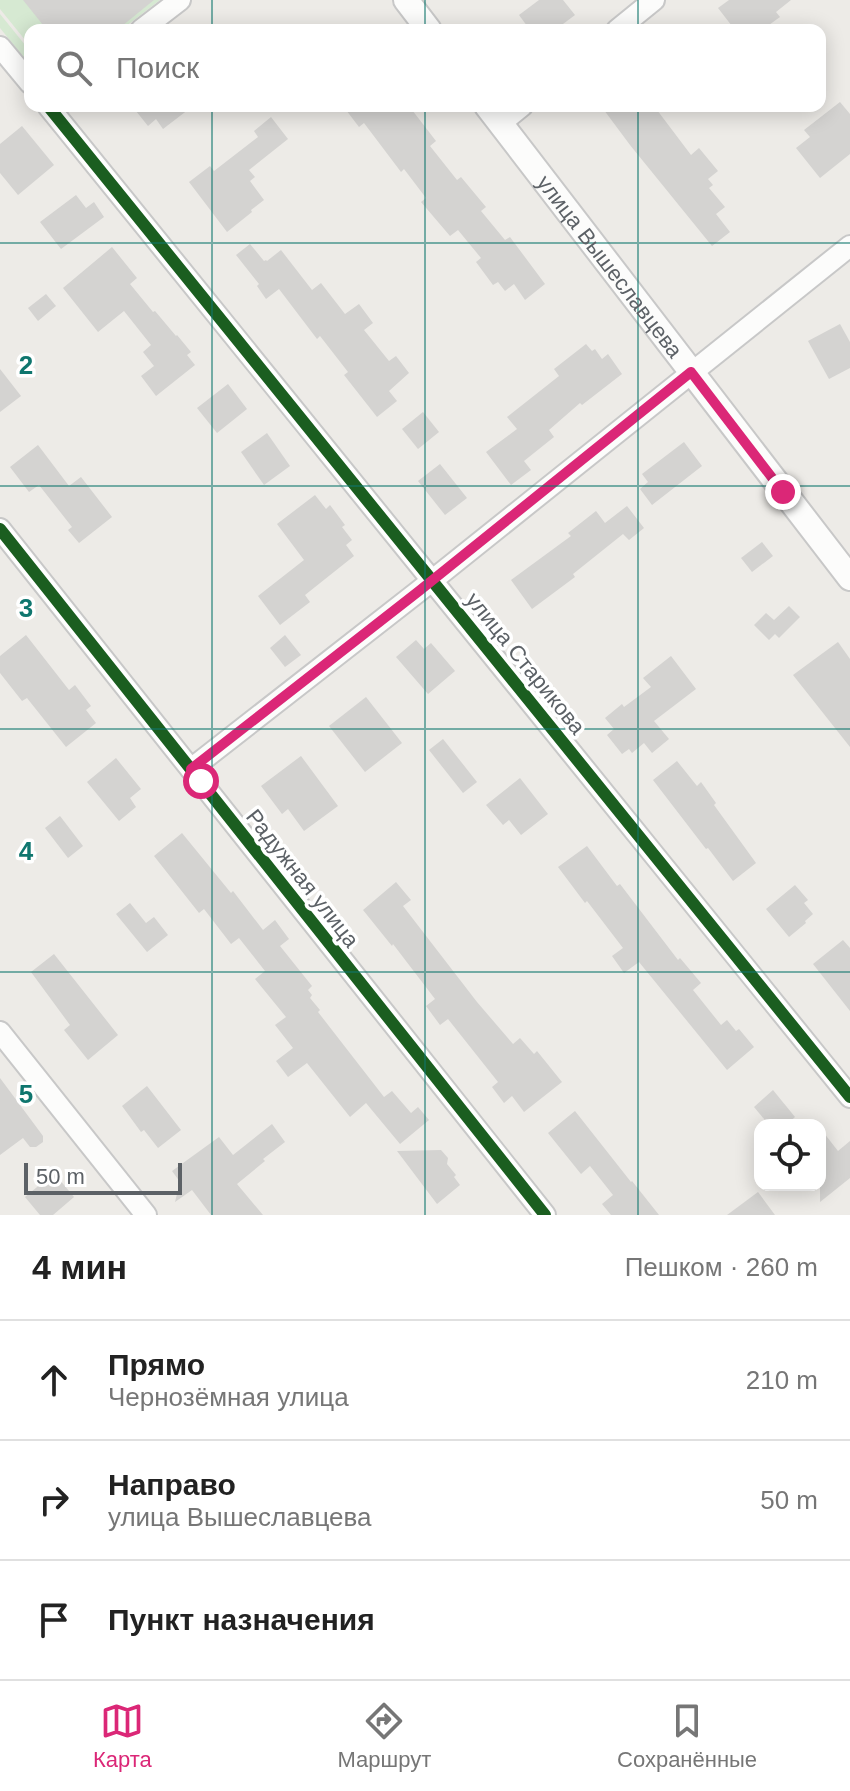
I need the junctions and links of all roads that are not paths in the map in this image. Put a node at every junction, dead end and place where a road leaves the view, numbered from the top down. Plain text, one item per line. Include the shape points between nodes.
1 (180, 0) edge
2 (406, 0) edge
3 (654, 0) edge
4 (149, 24) edge
5 (424, 24) edge
6 (624, 24) edge
7 (0, 47) edge
8 (24, 76) edge
9 (53, 112) edge
10 (494, 114) edge
11 (850, 246) edge
12 (691, 372) junction
13 (0, 529) edge
14 (850, 578) edge
15 (432, 580) junction
16 (191, 769) junction
17 (0, 1032) edge
18 (850, 1097) edge
19 (146, 1215) edge
20 (545, 1215) edge

1 - 4 street
2 - 5 street
3 - 6 street
7 - 8 street
9 - 15 street, улица Старикова
10 - 12 street, улица Вышеславцева
11 - 12 street
12 - 14 street, улица Вышеславцева
12 - 15 street
13 - 16 street, Радужная улица
15 - 16 street
15 - 18 street, улица Старикова
16 - 20 street, Радужная улица
17 - 19 street

